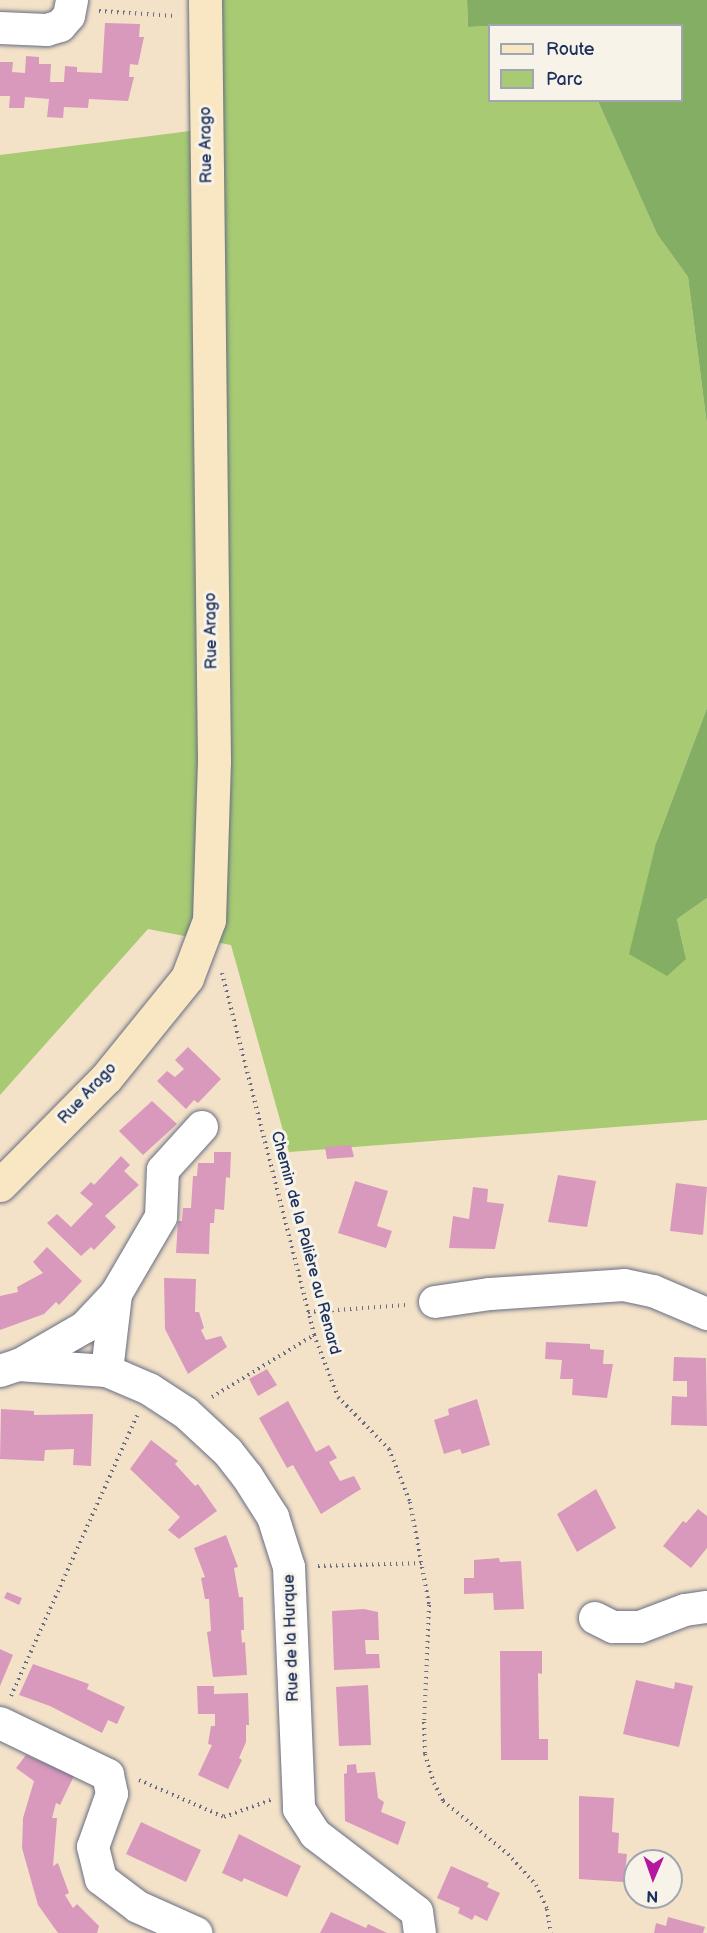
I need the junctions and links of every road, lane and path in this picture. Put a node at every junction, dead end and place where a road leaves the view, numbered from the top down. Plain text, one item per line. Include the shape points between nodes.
1 (72, 4) edge
2 (193, 8) edge
3 (0, 28) edge
4 (220, 966) dead end
5 (202, 1127) dead end
6 (0, 1185) edge
7 (116, 1294) junction
8 (435, 1302) joint
9 (308, 1312) junction
10 (707, 1314) edge
11 (314, 1335) junction
12 (9, 1368) edge
13 (106, 1371) junction
14 (149, 1389) junction
15 (186, 1413) junction
16 (422, 1563) junction
17 (289, 1567) junction
18 (707, 1607) edge
19 (595, 1618) dead end
20 (5, 1712) edge
21 (108, 1775) junction
22 (297, 1791) junction
23 (196, 1933) edge
24 (420, 1933) edge
25 (551, 1933) edge

1 - 2 path
1 - 3 street via 60,26 47,30
2 - 6 main road, Rue Arago via 214,761 209,920 187,978 105,1078
4 - 9 path, Chemin de la Palière au Renard
5 - 7 street, Rue de la Hurque via 163,1170 161,1217
7 - 12 street, Rue de la Hurque via 85,1327 63,1343
7 - 13 street, Rue de la Hurque
8 - 9 path
8 - 10 street via 490,1294 624,1285 654,1291
9 - 11 path, Chemin de la Palière au Renard
11 - 15 path
11 - 16 path, Chemin de la Palière au Renard via 338,1397 351,1414 374,1431 400,1471
12 - 13 street, Rue de la Hurque
13 - 14 street, Rue de la Hurque
14 - 15 street, Rue de la Hurque
14 - 20 path
15 - 17 street, Rue de la Hurque via 228,1452 247,1476 273,1517
16 - 17 path
16 - 25 path, Chemin de la Palière au Renard via 429,1605 425,1754 434,1783 443,1801 508,1854 536,1885 547,1909
17 - 22 street, Rue de la Hurque
18 - 19 street via 685,1610 640,1628 613,1627
20 - 21 street
21 - 22 path via 128,1775 224,1817
21 - 23 street via 112,1794 93,1847 101,1879 138,1907
22 - 24 street, Rue de la Hurque via 305,1823 417,1912

